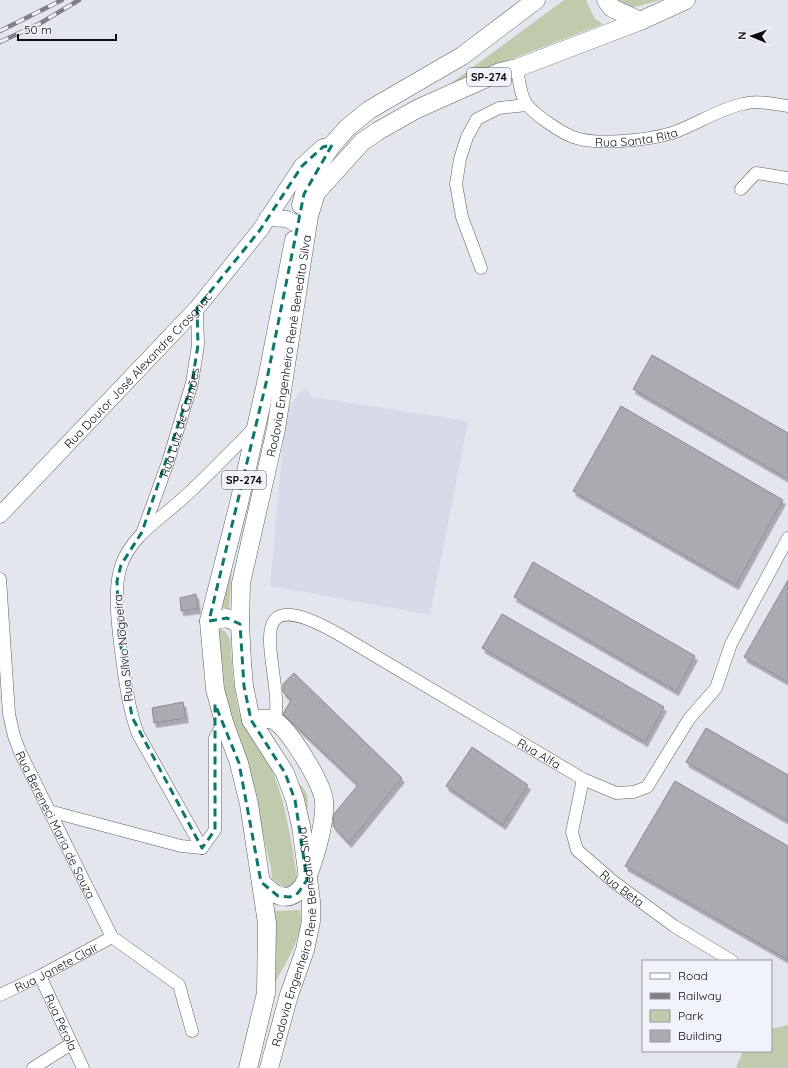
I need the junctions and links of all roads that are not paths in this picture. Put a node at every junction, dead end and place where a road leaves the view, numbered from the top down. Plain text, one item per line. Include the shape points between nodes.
1 (536, 0) edge
2 (606, 0) edge
3 (686, 0) edge
4 (640, 21) junction
5 (517, 68) junction
6 (527, 105) junction
7 (788, 106) edge
8 (332, 145) junction
9 (788, 178) edge
10 (741, 189) dead end
11 (267, 218) junction
12 (297, 224) junction
13 (481, 268) dead end
14 (197, 308) junction
15 (255, 427) junction
16 (0, 515) edge
17 (142, 532) junction
18 (788, 538) edge
19 (0, 579) edge
20 (209, 621) junction
21 (240, 624) junction
22 (2, 652) edge
23 (251, 720) junction
24 (275, 721) junction
25 (224, 722) junction
26 (270, 750) junction
27 (311, 771) junction
28 (583, 779) junction
29 (49, 811) junction
30 (202, 848) junction
31 (307, 880) junction
32 (261, 882) junction
33 (112, 937) junction
34 (730, 960) edge
35 (40, 976) junction
36 (0, 995) edge
37 (192, 1031) dead end
38 (71, 1044) junction
39 (33, 1068) edge
40 (83, 1068) edge
41 (248, 1068) edge
42 (269, 1068) edge

1 - 8 main road, Rodovia Engenheiro Renê Benedito Silva / SP-274 via 462,56 369,110 347,128
2 - 4 main road via 612,8
3 - 4 main road, Rodovia Engenheiro Renê Benedito Silva / SP-274
4 - 5 main road, Rodovia Engenheiro Renê Benedito Silva / SP-274
5 - 6 street
5 - 21 main road, Rodovia Engenheiro Renê Benedito Silva / SP-274 via 500,72 417,109 378,131 362,142 316,193 309,216 276,429 241,582
6 - 7 street, Rua Santa Rita via 573,138 596,141 644,139 671,133 743,103
6 - 13 street via 498,108 477,120 467,137 460,159 456,184 460,210
8 - 11 main road, Rua Doutor José Alexandre Crosgnac via 323,148 302,166
8 - 12 main road, Rodovia Engenheiro Renê Benedito Silva / SP-274 via 306,188
9 - 10 street via 756,173
11 - 12 main road via 287,219
11 - 14 main road, Rua Doutor José Alexandre Crosgnac via 249,245
12 - 15 main road, Rodovia Engenheiro Renê Benedito Silva / SP-274
14 - 16 main road, Rua Doutor José Alexandre Crosgnac
14 - 17 street, Rua Luiz de Camões via 198,345 192,383 168,462
15 - 17 street via 181,500
15 - 20 main road, Rodovia Engenheiro Renê Benedito Silva / SP-274
17 - 30 street, Rua Sílvio Nogueira via 121,565 117,581 119,634 128,706 138,734
18 - 28 street, Rua Alfa via 731,644 716,688 689,718 647,787 634,792 616,793
19 - 22 street, Rua Bereneci Maria de Souza
20 - 21 main road via 226,618
20 - 25 main road, Rodovia Engenheiro Renê Benedito Silva / SP-274 via 215,689
21 - 23 main road, Rodovia Engenheiro Renê Benedito Silva / SP-274 via 244,686
22 - 29 street, Rua Bereneci Maria de Souza via 14,736
23 - 24 main road via 267,718
23 - 26 main road, Rodovia Engenheiro Renê Benedito Silva / SP-274
24 - 27 main road via 293,742
24 - 28 street, Rua Alfa via 277,704 269,640 271,627 276,620 284,616 302,616 336,632
25 - 30 street via 215,738 215,830
25 - 32 main road, Rodovia Engenheiro Renê Benedito Silva / SP-274 via 240,763
26 - 27 main road
26 - 31 main road, Rodovia Engenheiro Renê Benedito Silva / SP-274 via 285,773 295,800 301,826
27 - 31 main road via 322,791 324,801 322,829
28 - 34 street, Rua Beta via 572,832 577,850 614,882 674,926
29 - 30 street via 182,846
29 - 33 street, Rua Bereneci Maria de Souza
31 - 32 main road via 298,893 290,897 278,896
31 - 42 main road, Rodovia Engenheiro Renê Benedito Silva / SP-274 via 311,921 305,950 289,995
32 - 41 main road, Rodovia Engenheiro Renê Benedito Silva / SP-274 via 267,923 266,993
33 - 35 street, Rua Janete Clair
33 - 37 street, Rua Bereneci Maria de Souza via 179,986
35 - 36 street, Rua Janete Clair
35 - 38 street, Rua Pérola
38 - 39 street
38 - 40 street, Rua Pérola

